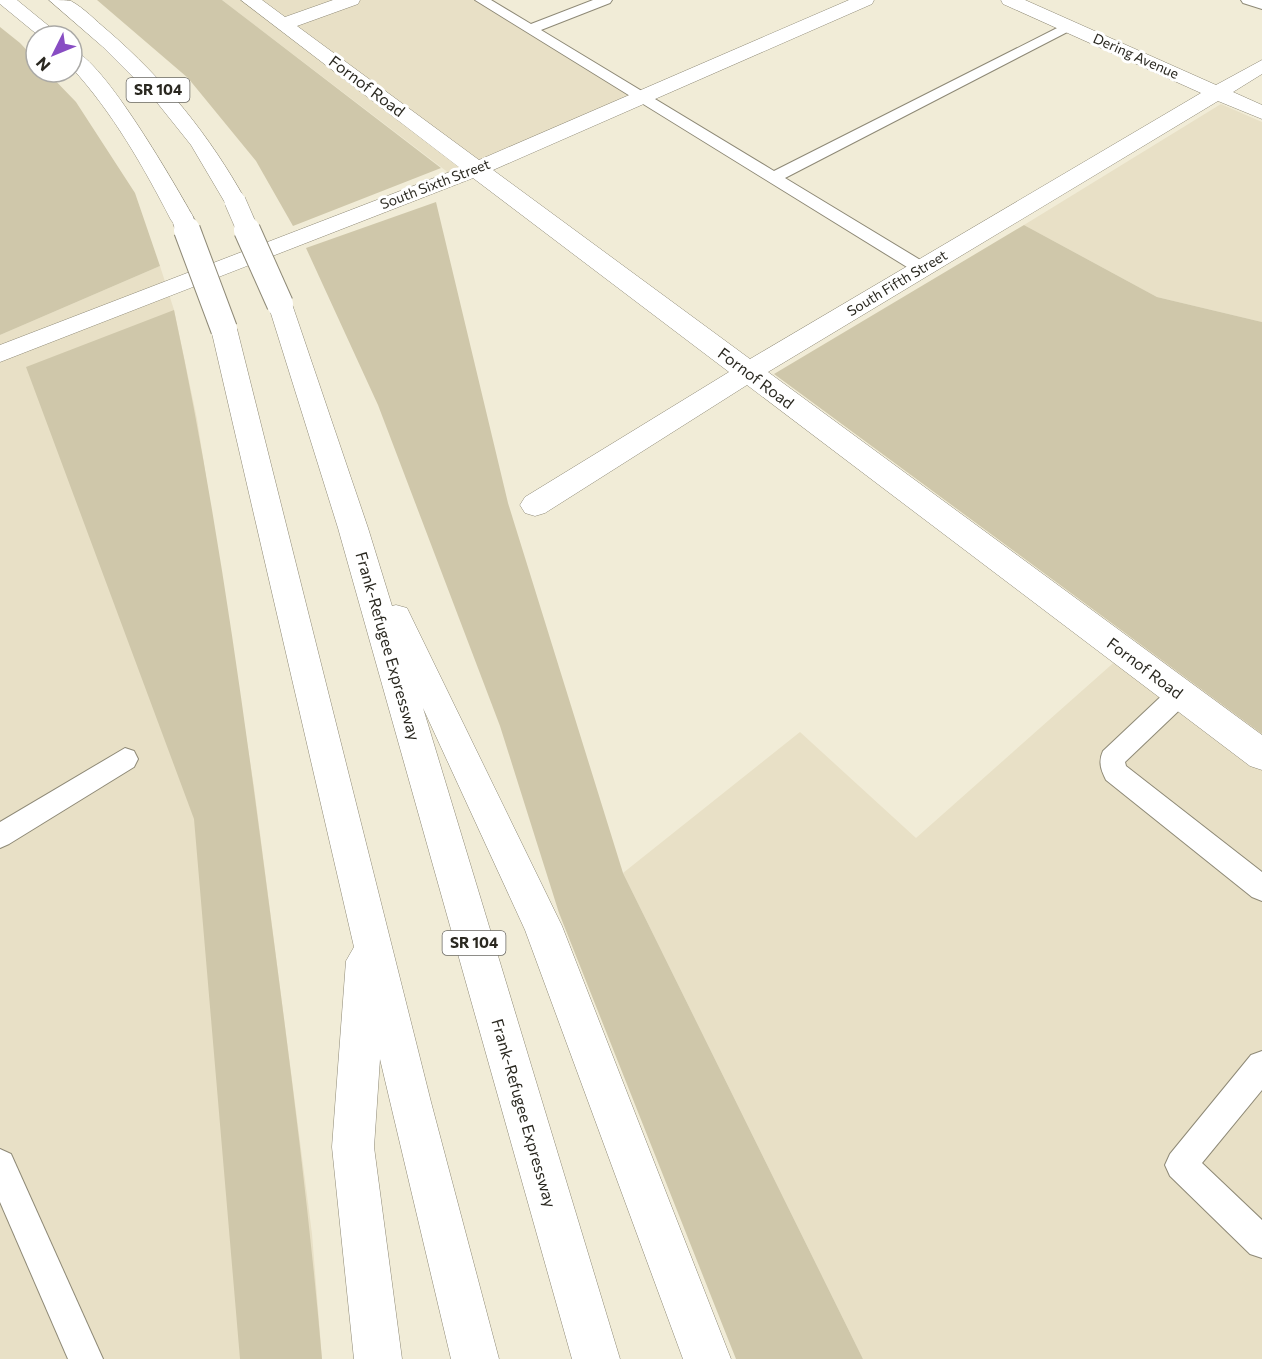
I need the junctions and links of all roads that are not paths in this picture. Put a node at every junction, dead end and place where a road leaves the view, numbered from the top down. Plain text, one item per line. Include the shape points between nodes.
1 (6, 0) edge
2 (58, 0) edge
3 (250, 0) edge
4 (351, 0) edge
5 (482, 0) edge
6 (605, 0) edge
7 (865, 0) edge
8 (1010, 0) edge
9 (1248, 0) edge
10 (1262, 5) edge
11 (36, 24) edge
12 (284, 24) junction
13 (1070, 27) junction
14 (530, 30) junction
15 (1262, 66) edge
16 (84, 70) edge
17 (1216, 92) junction
18 (640, 97) junction
19 (1262, 113) edge
20 (476, 169) junction
21 (773, 178) junction
22 (921, 268) junction
23 (0, 354) edge
24 (748, 372) junction
25 (535, 505) dead end
26 (353, 528) junction
27 (1180, 694) junction
28 (1262, 755) edge
29 (125, 759) dead end
30 (0, 836) edge
31 (1262, 888) edge
32 (368, 929) junction
33 (1262, 1066) edge
34 (0, 1165) edge
35 (1262, 1242) edge
36 (87, 1359) edge
37 (378, 1359) edge
38 (475, 1359) edge
39 (596, 1359) edge
40 (707, 1359) edge

1 - 11 main road
2 - 26 main road, Frank-Refugee Expressway / SR 104, bridge via 113,45 177,110 221,174 280,304
3 - 12 main road, Fornof Road
4 - 12 main road
5 - 14 lane
6 - 14 lane
7 - 18 main road, South Sixth Street
8 - 13 main road, Dering Avenue
9 - 10 lane
12 - 20 main road, Fornof Road
13 - 17 main road, Dering Avenue
13 - 21 lane
14 - 18 lane
15 - 17 main road, South Fifth Street
16 - 32 main road, SR 104, bridge via 123,117 183,220 224,329
17 - 19 main road, Dering Avenue
17 - 22 main road, South Fifth Street
18 - 20 main road, South Sixth Street
18 - 21 lane
20 - 23 main road, South Sixth Street
20 - 24 main road, Fornof Road
21 - 22 lane
22 - 24 main road, South Fifth Street
24 - 25 main road, South Fifth Street
24 - 27 main road, Fornof Road
26 - 39 main road, Frank-Refugee Expressway / SR 104
26 - 40 main road via 543,926
27 - 28 main road, Fornof Road
27 - 31 lane via 1112,759 1115,772
29 - 30 lane
32 - 37 main road via 353,1147
32 - 38 main road, SR 104
33 - 35 lane via 1181,1165
34 - 36 lane

